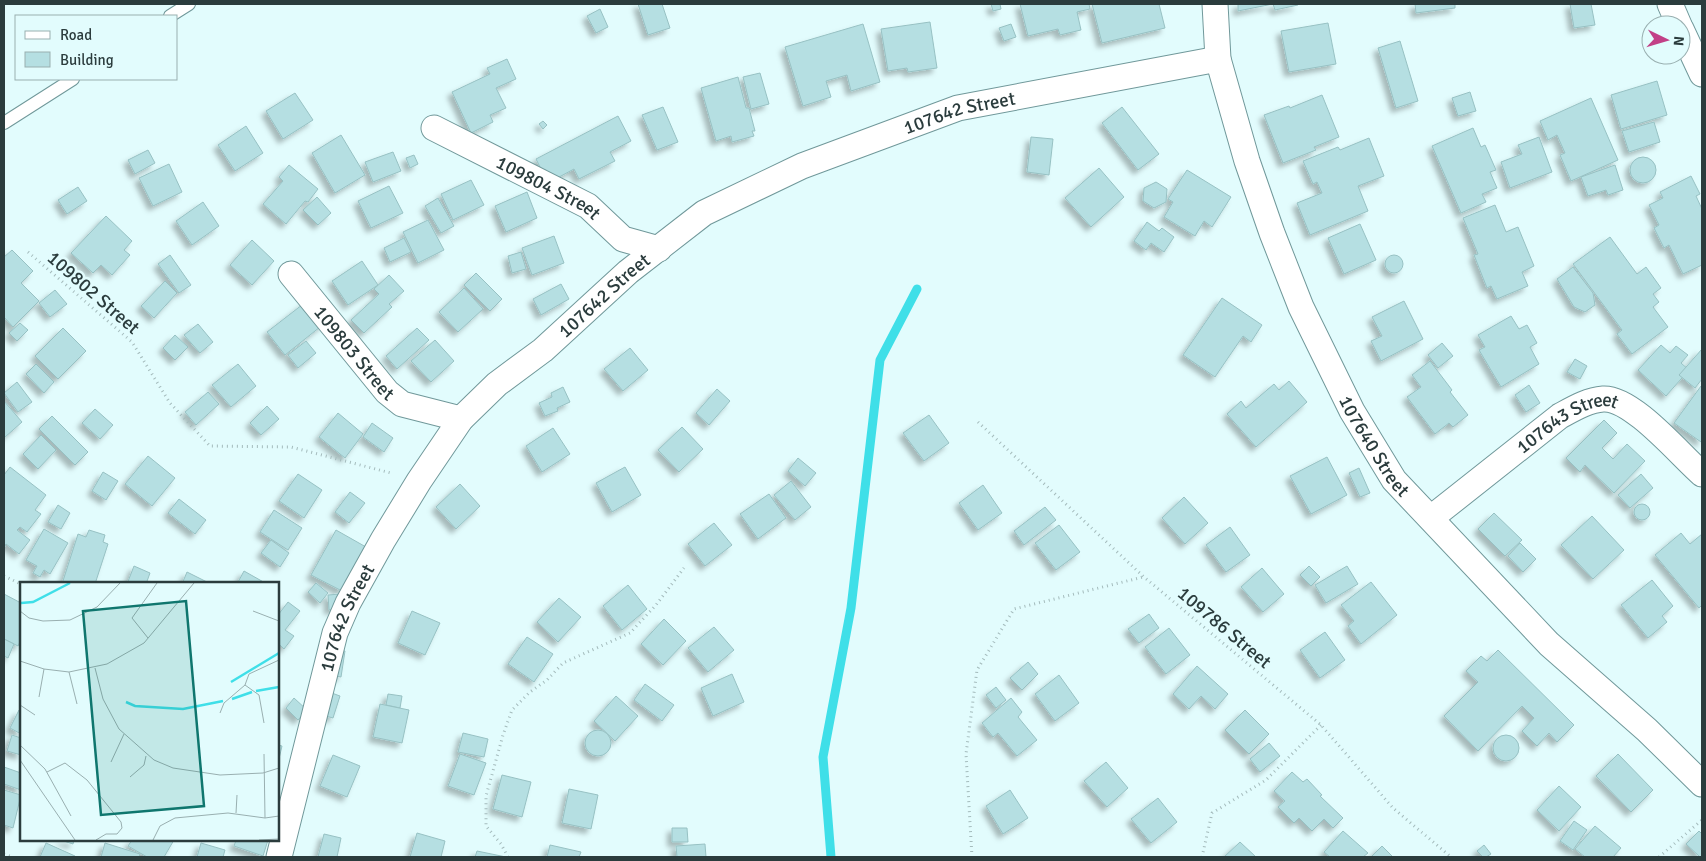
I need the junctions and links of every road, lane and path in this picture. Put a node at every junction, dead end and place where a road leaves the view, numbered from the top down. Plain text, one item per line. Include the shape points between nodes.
1 (189, 4) edge
2 (1215, 4) edge
3 (172, 15) edge
4 (1691, 50) edge
5 (1218, 59) junction
6 (1702, 74) edge
7 (71, 80) edge
8 (4, 123) edge
9 (434, 128) dead end
10 (659, 249) junction
11 (28, 252) dead end
12 (292, 274) dead end
13 (461, 419) junction
14 (978, 422) dead end
15 (1702, 474) edge
16 (419, 480) junction
17 (1431, 518) junction
18 (684, 568) dead end
19 (4, 576) edge
20 (1144, 577) junction
21 (20, 584) edge
22 (1321, 725) junction
23 (1702, 784) edge
24 (1702, 820) edge
25 (4, 854) edge
26 (12, 857) edge
27 (279, 857) edge
28 (508, 857) edge
29 (972, 857) edge
30 (1202, 857) edge
31 (1451, 857) edge
32 (1659, 857) edge

1 - 3 lane
2 - 5 street, 107640 Street
4 - 6 street
5 - 10 street, 107642 Street via 958,108 802,166 704,213
5 - 17 street, 107640 Street via 1247,161 1301,307 1352,411 1394,480
7 - 8 lane
9 - 10 street, 109804 Street via 588,206 623,239
10 - 13 street, 107642 Street via 628,272 543,350 497,384
11 - 16 path, 109802 Street via 132,342 170,403 210,446 291,447
12 - 13 street, 109803 Street via 387,392 402,404
13 - 16 street, 107642 Street
14 - 20 path, 109786 Street
15 - 17 street, 107643 Street via 1638,414 1619,402 1602,399 1560,416
16 - 27 street, 107642 Street via 348,603 335,632
17 - 23 street, 107640 Street via 1549,644 1647,730
18 - 28 path via 630,633 563,663 512,710 486,796 486,826
19 - 21 path
20 - 22 path, 109786 Street
20 - 29 path via 1014,609 977,670 966,754
22 - 30 path via 1266,780 1212,813
22 - 31 path, 109786 Street via 1393,808
24 - 32 path
25 - 26 path

